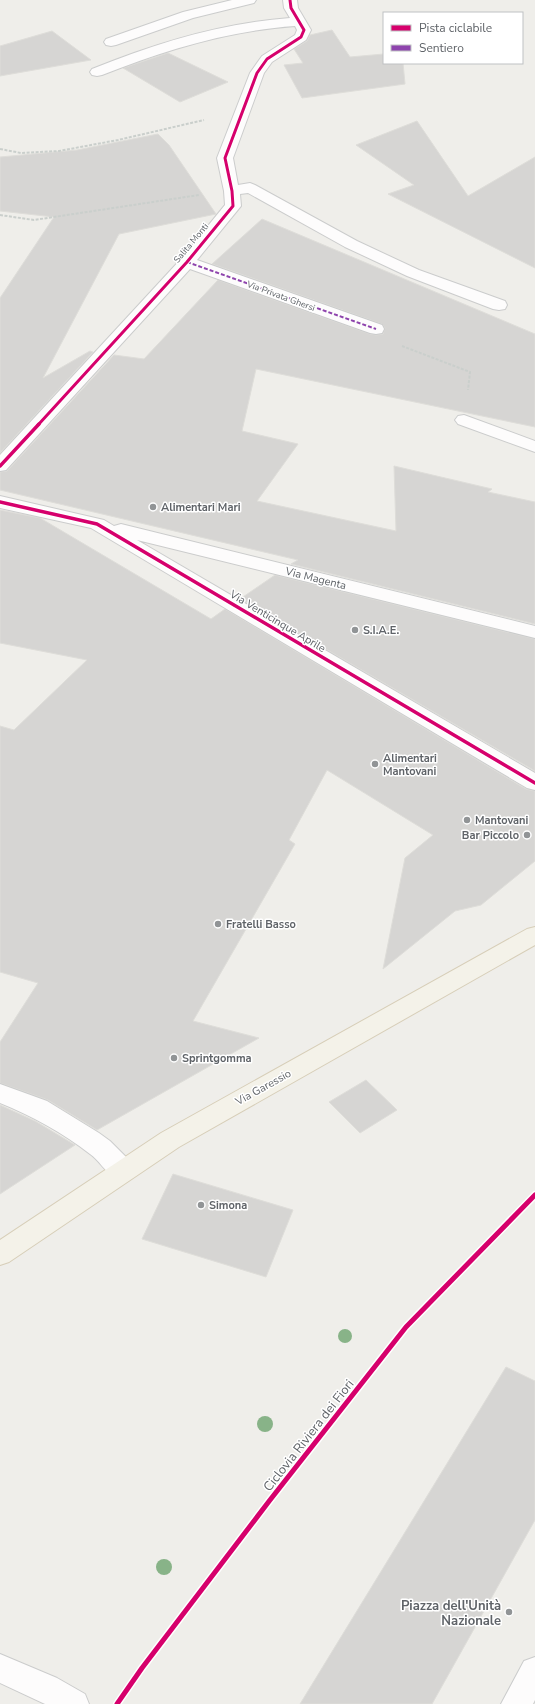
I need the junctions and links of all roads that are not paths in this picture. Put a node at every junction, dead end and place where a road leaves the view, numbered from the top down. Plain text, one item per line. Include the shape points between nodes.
1 (250, 0) edge
2 (290, 0) edge
3 (300, 22) junction
4 (111, 42) dead end
5 (97, 72) dead end
6 (232, 191) junction
7 (186, 262) junction
8 (499, 305) dead end
9 (376, 329) dead end
10 (464, 420) dead end
11 (535, 447) edge
12 (0, 466) edge
13 (0, 502) edge
14 (97, 524) junction
15 (535, 632) edge
16 (535, 783) edge
17 (535, 936) edge
18 (0, 1093) edge
19 (123, 1170) junction
20 (0, 1254) edge
21 (0, 1668) edge
22 (535, 1671) edge
23 (74, 1704) edge
24 (516, 1704) edge

1 - 4 street via 188,15
2 - 3 street
3 - 5 street via 247,27 198,37
3 - 6 street, Salita Monti via 304,30 301,37 267,59 258,73 240,115 225,158
6 - 7 street, Salita Monti via 233,206
6 - 8 street via 250,188 351,244 413,273
7 - 9 street, Via Privata Ghersi
7 - 12 street, Salita Monti
10 - 11 street
13 - 14 street, Via Venticinque Aprile
14 - 15 street, Via Magenta
14 - 16 street, Via Venticinque Aprile
17 - 19 main road, Via Garessio via 242,1098
18 - 19 street via 38,1108 90,1140
19 - 20 main road, Via Garessio
21 - 23 street via 46,1688
22 - 24 street

